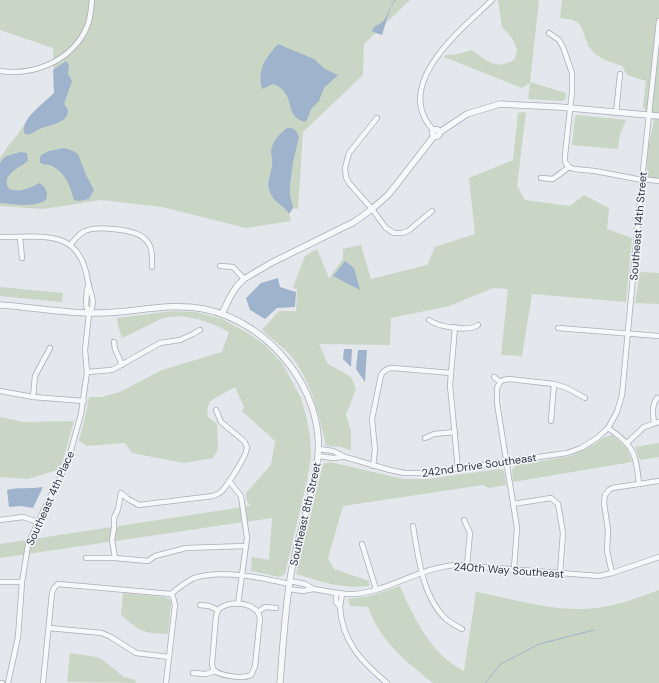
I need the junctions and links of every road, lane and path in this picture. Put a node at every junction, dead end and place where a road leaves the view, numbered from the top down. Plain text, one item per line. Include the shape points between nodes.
1 (92, 0) edge
2 (492, 0) edge
3 (659, 20) edge
4 (549, 33) dead end
5 (0, 71) edge
6 (620, 74) dead end
7 (570, 109) junction
8 (616, 113) junction
9 (650, 116) junction
10 (659, 116) edge
11 (377, 118) dead end
12 (436, 133) junction
13 (568, 167) junction
14 (541, 178) dead end
15 (642, 180) junction
16 (659, 181) edge
17 (372, 209) junction
18 (432, 211) dead end
19 (0, 237) edge
20 (20, 238) junction
21 (70, 245) junction
22 (22, 258) dead end
23 (220, 266) dead end
24 (152, 267) dead end
25 (244, 279) junction
26 (0, 305) edge
27 (89, 314) junction
28 (222, 314) junction
29 (429, 320) dead end
30 (478, 325) dead end
31 (455, 327) junction
32 (558, 328) dead end
33 (200, 330) dead end
34 (628, 334) junction
35 (659, 336) edge
36 (114, 342) dead end
37 (50, 348) dead end
38 (122, 365) junction
39 (87, 372) junction
40 (451, 373) junction
41 (494, 377) dead end
42 (500, 382) junction
43 (554, 384) junction
44 (0, 391) edge
45 (33, 397) junction
46 (585, 398) dead end
47 (657, 398) dead end
48 (84, 401) junction
49 (216, 410) dead end
50 (551, 421) dead end
51 (657, 422) edge
52 (608, 428) junction
53 (455, 432) junction
54 (424, 438) dead end
55 (627, 443) junction
56 (319, 449) junction
57 (318, 456) junction
58 (345, 457) junction
59 (506, 462) junction
60 (373, 466) junction
61 (458, 469) junction
62 (229, 481) junction
63 (659, 481) edge
64 (639, 484) junction
65 (513, 504) junction
66 (0, 520) edge
67 (464, 520) dead end
68 (38, 522) junction
69 (413, 526) dead end
70 (362, 544) dead end
71 (246, 546) junction
72 (659, 557) edge
73 (86, 558) dead end
74 (115, 558) junction
75 (467, 565) junction
76 (514, 569) junction
77 (422, 573) junction
78 (612, 573) junction
79 (560, 574) junction
80 (242, 576) junction
81 (0, 582) edge
82 (22, 582) junction
83 (289, 585) junction
84 (313, 588) junction
85 (376, 589) junction
86 (336, 593) junction
87 (171, 594) junction
88 (342, 594) junction
89 (238, 604) junction
90 (200, 605) dead end
91 (340, 607) junction
92 (276, 608) dead end
93 (218, 610) junction
94 (258, 612) junction
95 (49, 628) junction
96 (462, 629) dead end
97 (169, 657) junction
98 (215, 671) junction
99 (193, 673) dead end
100 (8, 683) edge
101 (43, 683) edge
102 (166, 683) edge
103 (280, 683) edge
104 (387, 683) edge

1 - 5 street via 85,32 68,52 45,67 32,71
2 - 12 street via 460,30 425,76 421,94 422,110
3 - 9 street, Southeast 14th Street
4 - 7 street via 559,40 570,66 573,81
6 - 8 street
7 - 8 street
7 - 12 street via 500,104 467,114
7 - 13 street via 565,155
8 - 9 street
9 - 10 street
9 - 15 street, Southeast 14th Street
11 - 17 street via 349,153 345,168 349,183
12 - 17 street via 388,195
13 - 14 street via 553,179
13 - 15 street
15 - 16 street
15 - 34 street, Southeast 14th Street
17 - 18 street via 390,232 398,234 408,231
17 - 25 street via 354,222
19 - 20 street
20 - 21 street via 44,236
20 - 22 street
21 - 24 street via 83,232 89,230 133,232 149,243
21 - 27 street, Southeast 4th Place via 84,262 89,284 86,289
23 - 25 street via 233,267
25 - 28 street via 230,297
26 - 27 street, Southeast 8th Street
27 - 28 street, Southeast 8th Street via 175,306
27 - 39 street, Southeast 4th Place via 85,350
28 - 56 street, Southeast 8th Street via 258,334 285,358 296,373 314,417
29 - 31 street
30 - 31 street via 472,328
31 - 40 street
32 - 34 street
33 - 38 street via 180,340 160,344
34 - 35 street
34 - 52 street, Southeast 14th Street via 621,402
36 - 38 street
37 - 45 street via 35,376
38 - 39 street via 106,372
39 - 48 street, Southeast 4th Place
40 - 53 street via 450,391
40 - 60 street via 393,368 381,375 372,419 375,450
41 - 42 street
42 - 43 street via 509,379
42 - 59 street via 497,388 497,403
43 - 46 street
43 - 50 street
44 - 45 street
45 - 48 street
47 - 51 street via 653,409
48 - 68 street, Southeast 4th Place via 68,461
49 - 62 street via 221,422 248,447
51 - 55 street via 644,427
52 - 55 street
52 - 59 street, 242nd Drive Southeast via 590,443 574,451
53 - 54 street via 434,434
53 - 61 street
55 - 64 street via 635,457
56 - 57 street, Southeast 8th Street
56 - 58 street, 242nd Drive Southeast via 333,451
57 - 58 street, 242nd Drive Southeast
57 - 83 street, Southeast 8th Street
58 - 60 street, 242nd Drive Southeast
59 - 61 street, 242nd Drive Southeast
59 - 65 street
60 - 61 street, 242nd Drive Southeast via 416,474
62 - 71 street via 240,493 247,530
62 - 74 street via 222,491 213,496 139,505 121,493 114,518 112,540
63 - 64 street
64 - 78 street via 612,488 605,495 607,551
65 - 76 street via 517,538
65 - 79 street via 547,498 554,500 559,506 563,533
66 - 68 street via 23,517
67 - 75 street via 470,532
68 - 82 street, Southeast 4th Place via 27,550
69 - 77 street
70 - 85 street
71 - 74 street via 186,548 155,556 148,561
71 - 80 street
72 - 78 street, 240th Way Southeast
73 - 74 street
75 - 76 street, 240th Way Southeast
75 - 77 street, 240th Way Southeast via 443,566
76 - 79 street, 240th Way Southeast
77 - 85 street, 240th Way Southeast
77 - 96 street via 436,607
78 - 79 street, 240th Way Southeast via 593,576
80 - 83 street, 240th Way Southeast
80 - 87 street, 240th Way Southeast via 205,576 188,582
80 - 89 street
81 - 82 street
82 - 100 street, Southeast 4th Place via 18,637
83 - 84 street, 240th Way Southeast via 305,584
83 - 84 street, 240th Way Southeast via 303,591
83 - 103 street, Southeast 8th Street
84 - 86 street, 240th Way Southeast
85 - 88 street, 240th Way Southeast
86 - 88 street, 240th Way Southeast
86 - 91 street via 336,602
87 - 95 street via 61,584 56,586 52,593
87 - 97 street via 175,604
88 - 91 street
89 - 93 street via 225,605
89 - 94 street
90 - 93 street
91 - 104 street via 344,628 355,651 368,667
92 - 94 street via 266,607
93 - 98 street via 212,664
94 - 98 street via 260,618 255,666 251,674 245,677 229,676
95 - 97 street via 102,633 136,653
95 - 101 street
97 - 102 street
98 - 99 street via 206,674

